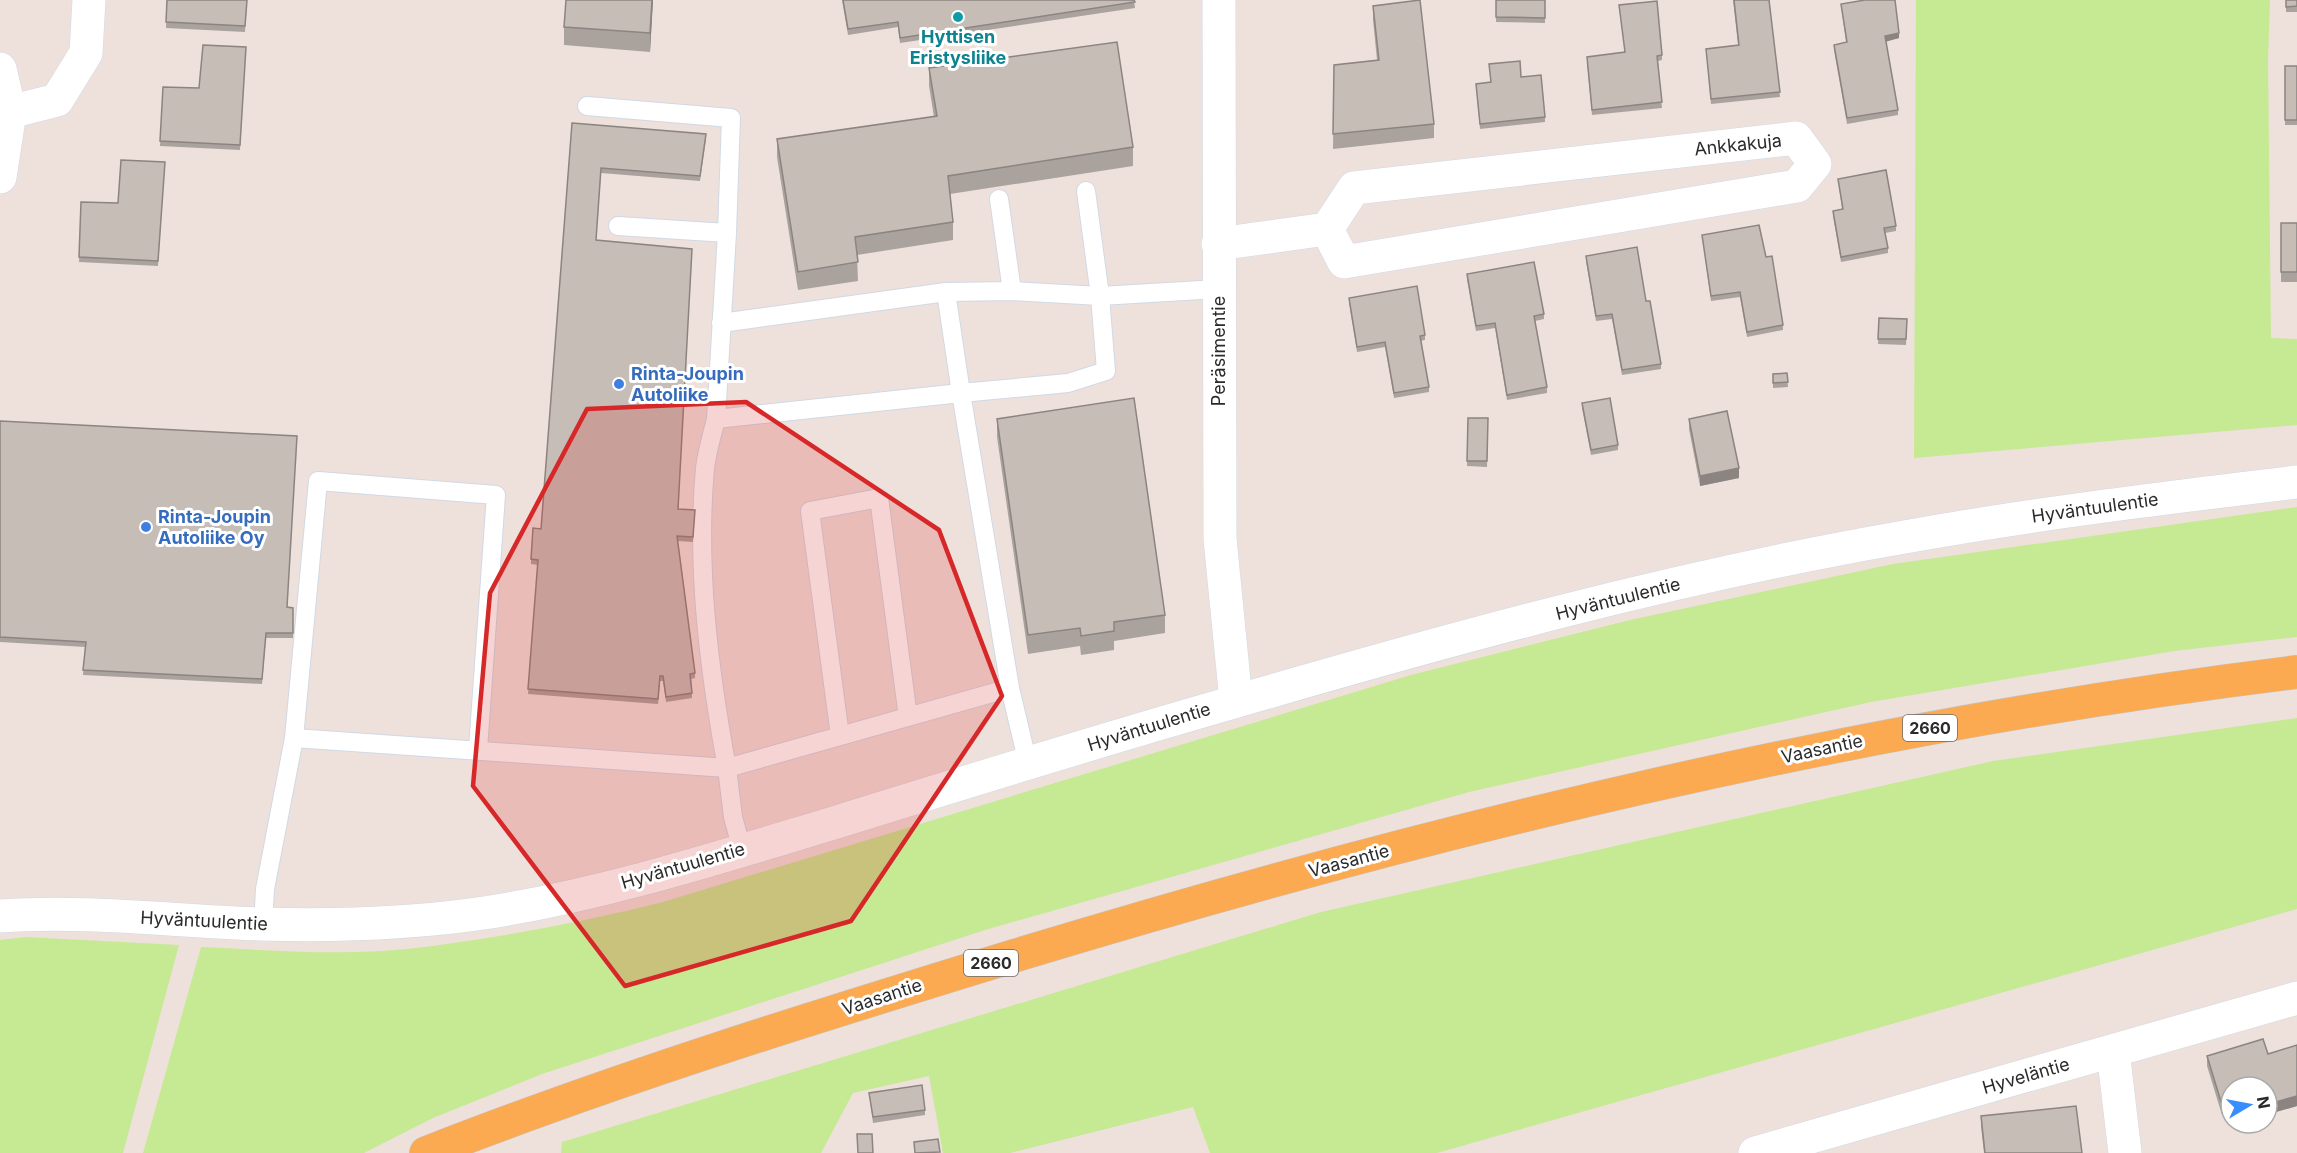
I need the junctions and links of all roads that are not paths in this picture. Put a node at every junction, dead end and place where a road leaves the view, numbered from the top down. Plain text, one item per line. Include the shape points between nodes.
1 (89, 0) edge
2 (1219, 0) edge
3 (0, 69) edge
4 (587, 106) dead end
5 (10, 112) junction
6 (0, 177) edge
7 (1086, 191) dead end
8 (999, 200) edge
9 (618, 226) dead end
10 (1327, 229) junction
11 (727, 233) junction
12 (1218, 244) junction
13 (1218, 289) junction
14 (946, 291) junction
15 (1012, 291) junction
16 (1100, 296) junction
17 (721, 323) junction
18 (962, 393) junction
19 (716, 419) junction
20 (2297, 482) edge
21 (2297, 672) edge
22 (1010, 688) junction
23 (1236, 701) junction
24 (908, 717) junction
25 (840, 736) junction
26 (294, 738) junction
27 (478, 749) junction
28 (1028, 764) junction
29 (726, 768) junction
30 (742, 850) junction
31 (0, 916) edge
32 (263, 924) junction
33 (2297, 998) edge
34 (2113, 1051) junction
35 (426, 1153) edge
36 (1755, 1153) edge
37 (2125, 1153) edge

1 - 5 street via 86,53 57,100
2 - 12 street, Peräsimentie
3 - 5 street
4 - 11 lane via 731,118
5 - 6 street
7 - 16 lane
8 - 15 lane
9 - 11 lane
10 - 10 street, Ankkakuja via 1344,262 1797,186 1815,164 1796,138 1354,188
10 - 12 street
11 - 17 lane
12 - 13 street, Peräsimentie
13 - 16 lane
13 - 23 street, Peräsimentie via 1220,539
14 - 15 lane
14 - 17 lane
14 - 18 lane
15 - 16 lane
16 - 18 lane via 1106,371 1068,383
17 - 19 lane
18 - 19 lane
18 - 22 lane
19 - 29 lane via 705,467 703,583
20 - 23 street, Hyväntuulentie via 2152,499 1897,538 1677,584 1476,634
21 - 35 main road, Vaasantie / 2660 via 2074,703 1902,733 1578,803 1397,848 925,983 547,1106
22 - 24 lane
22 - 28 lane
23 - 28 street, Hyväntuulentie
24 - 25 lane
24 - 25 lane via 879,498 810,511
25 - 29 lane
26 - 27 lane
26 - 27 lane via 318,482 496,495
26 - 32 lane via 265,889
27 - 29 lane
28 - 30 street, Hyväntuulentie
29 - 30 lane
30 - 32 street, Hyväntuulentie via 577,896 480,913 381,922
31 - 32 street, Hyväntuulentie via 39,913
33 - 34 street, Hyveläntie
34 - 36 street, Hyveläntie
34 - 37 street

